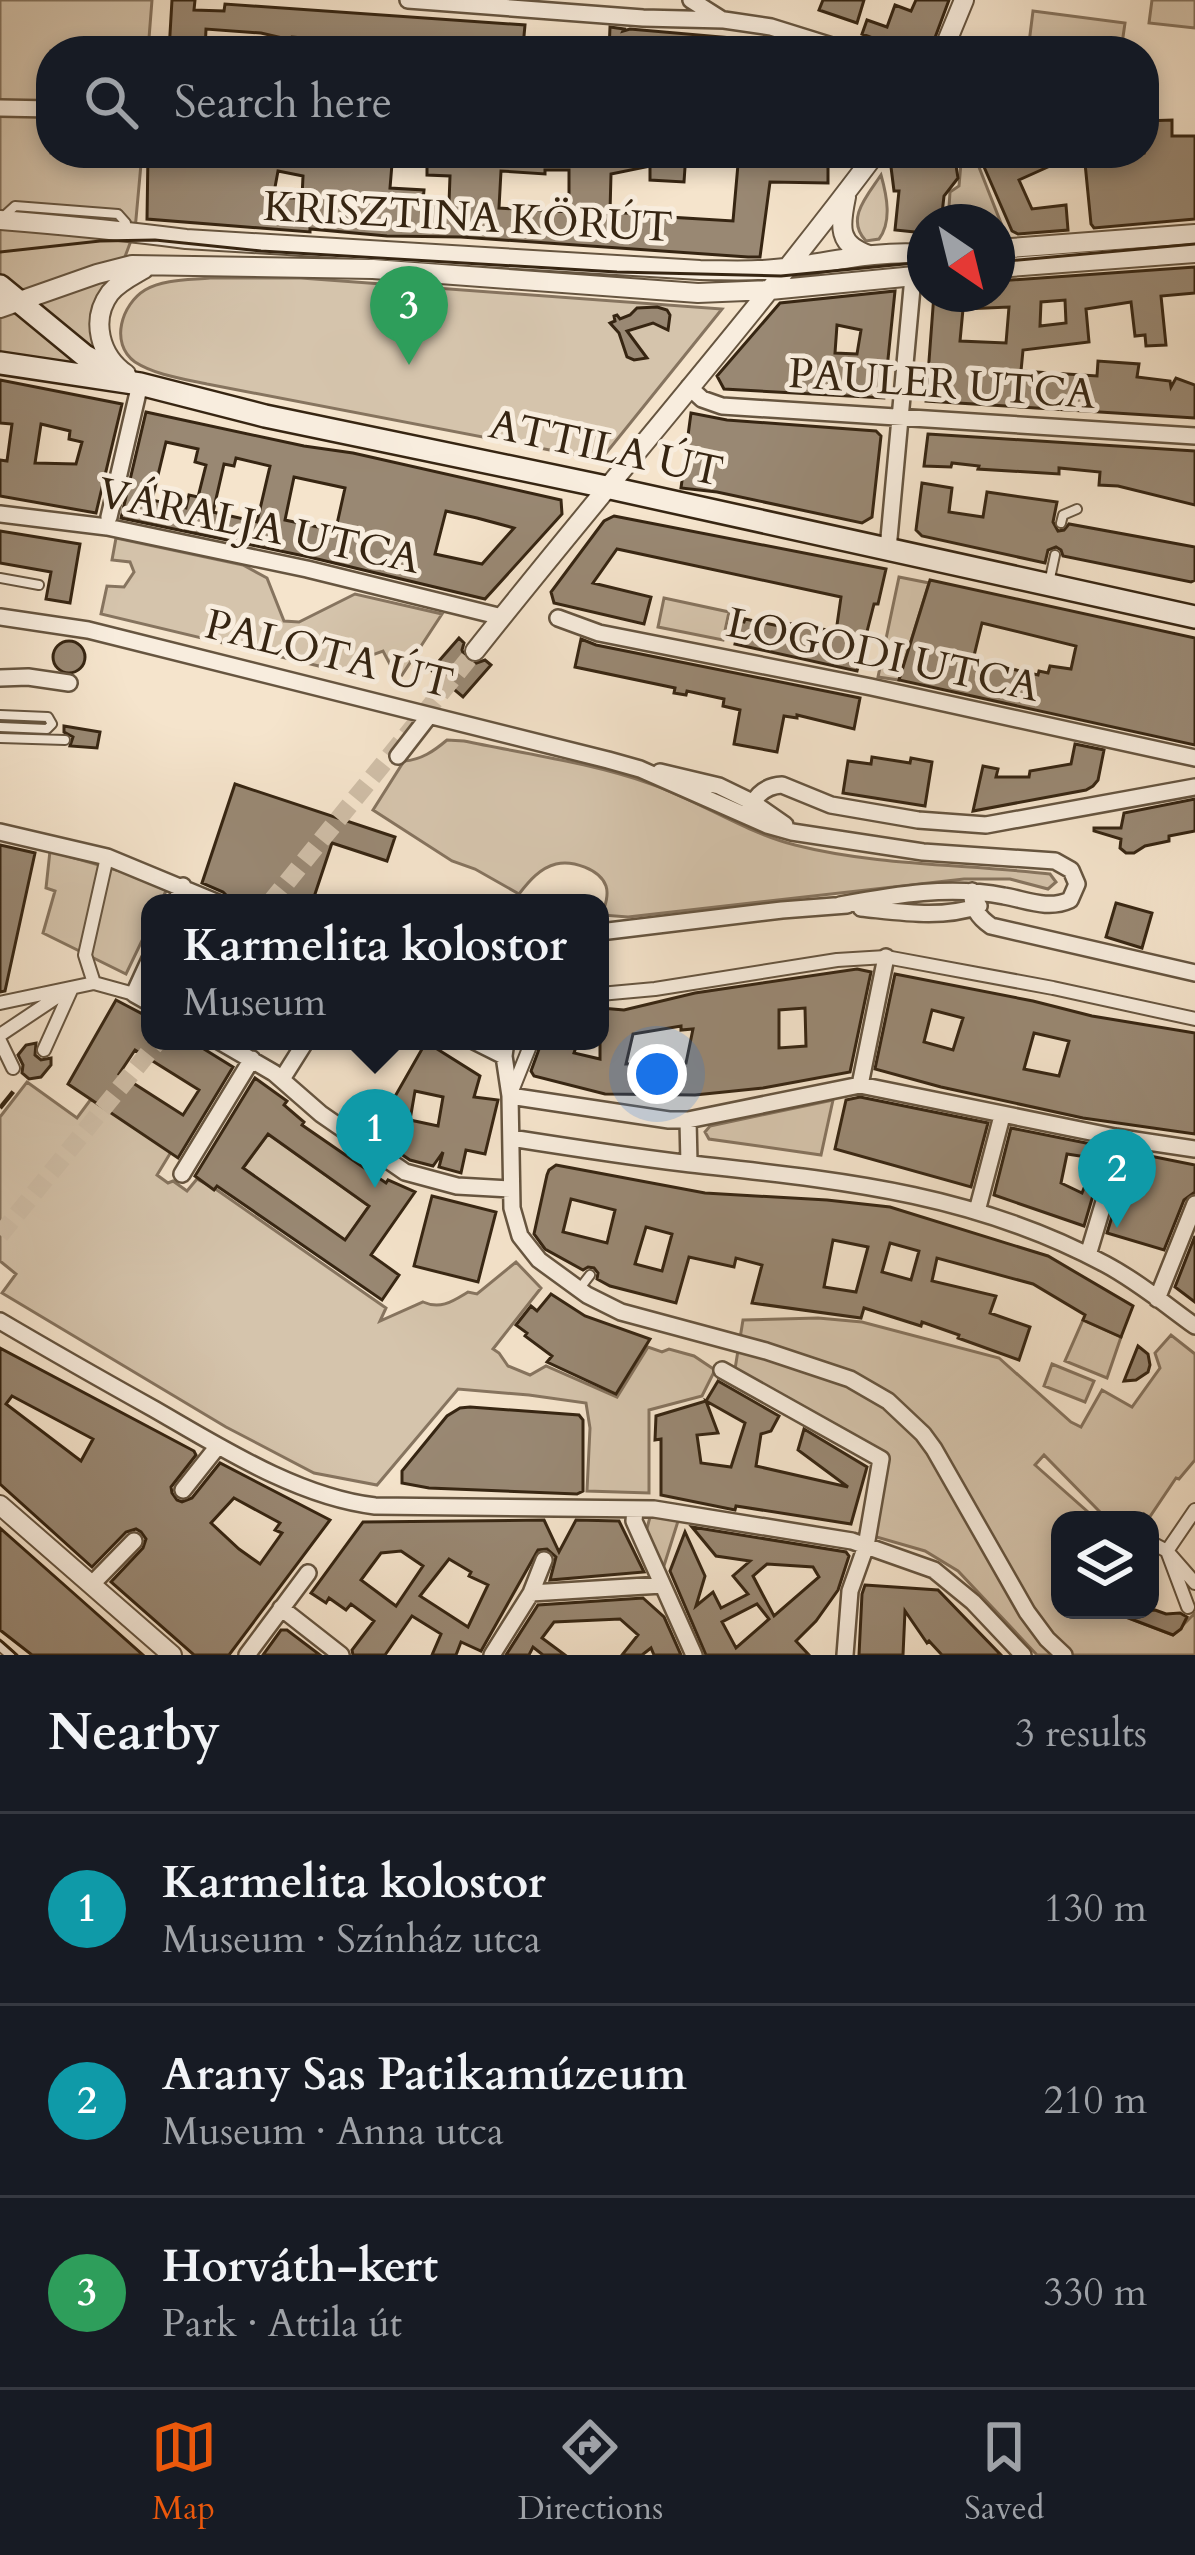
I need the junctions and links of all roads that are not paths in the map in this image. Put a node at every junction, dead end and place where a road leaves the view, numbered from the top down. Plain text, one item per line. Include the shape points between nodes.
1 (407, 0) edge
2 (691, 0) edge
3 (724, 0) edge
4 (964, 0) edge
5 (724, 20) junction
6 (802, 36) edge
7 (949, 36) edge
8 (0, 108) edge
9 (36, 109) edge
10 (865, 168) edge
11 (847, 191) junction
12 (0, 220) edge
13 (1195, 234) edge
14 (1195, 253) edge
15 (907, 255) edge
16 (869, 256) junction
17 (1015, 256) edge
18 (1015, 258) edge
19 (150, 266) junction
20 (789, 268) junction
21 (907, 277) edge
22 (0, 286) edge
23 (770, 290) junction
24 (9, 305) edge
25 (914, 312) edge
26 (0, 363) edge
27 (140, 384) junction
28 (695, 393) junction
29 (901, 411) junction
30 (1195, 436) edge
31 (606, 488) junction
32 (1077, 509) dead end
33 (0, 514) edge
34 (109, 517) dead end
35 (1061, 523) dead end
36 (888, 549) junction
37 (1055, 555) dead end
38 (0, 578) edge
39 (38, 585) dead end
40 (1049, 585) junction
41 (0, 616) edge
42 (502, 617) junction
43 (1195, 617) edge
44 (558, 618) dead end
45 (475, 651) tunnel mouth
46 (0, 678) edge
47 (69, 682) dead end
48 (0, 715) edge
49 (429, 716) junction
50 (0, 727) edge
51 (0, 738) edge
52 (64, 740) dead end
53 (398, 756) dead end
54 (1195, 758) edge
55 (1195, 787) edge
56 (749, 809) junction
57 (0, 832) edge
58 (107, 856) junction
59 (183, 886) junction
60 (179, 894) edge
61 (199, 894) edge
62 (973, 899) junction
63 (609, 931) edge
64 (886, 957) junction
65 (1195, 973) edge
66 (141, 979) edge
67 (94, 982) junction
68 (72, 987) junction
69 (609, 993) edge
70 (134, 994) junction
71 (141, 998) edge
72 (0, 1003) edge
73 (1195, 1019) edge
74 (0, 1038) edge
75 (44, 1050) dead end
76 (236, 1050) edge
77 (300, 1050) edge
78 (505, 1050) edge
79 (528, 1050) edge
80 (253, 1059) junction
81 (14, 1068) dead end
82 (282, 1078) junction
83 (860, 1085) junction
84 (510, 1096) junction
85 (1002, 1115) junction
86 (688, 1120) junction
87 (511, 1138) junction
88 (1115, 1138) junction
89 (1195, 1149) edge
90 (689, 1163) junction
91 (182, 1174) dead end
92 (511, 1189) junction
93 (1195, 1204) edge
94 (977, 1211) junction
95 (1088, 1256) junction
96 (590, 1275) dead end
97 (579, 1289) junction
98 (1157, 1299) junction
99 (0, 1321) edge
100 (1195, 1326) edge
101 (722, 1370) dead end
102 (218, 1446) junction
103 (183, 1490) dead end
104 (0, 1505) edge
105 (635, 1509) junction
106 (1195, 1510) edge
107 (134, 1541) dead end
108 (866, 1546) junction
109 (1159, 1547) edge
110 (1167, 1551) junction
111 (544, 1560) dead end
112 (308, 1574) dead end
113 (1195, 1583) edge
114 (92, 1584) junction
115 (662, 1585) junction
116 (531, 1593) junction
117 (1188, 1607) dead end
118 (281, 1608) junction
119 (0, 1646) edge
120 (169, 1654) edge
121 (10, 1655) edge
122 (247, 1655) edge
123 (341, 1655) edge
124 (492, 1655) edge
125 (694, 1655) edge
126 (845, 1655) edge
127 (1023, 1655) edge
128 (1064, 1655) edge

1 - 5 street
2 - 5 street
3 - 5 street
4 - 7 street
5 - 6 street
8 - 9 street
10 - 11 street
11 - 16 street via 845,240
11 - 20 street
12 - 20 street, KRISZTINA KÖRÚT via 700,270
13 - 17 street
14 - 18 street
15 - 16 street, KRISZTINA KÖRÚT
16 - 20 street, KRISZTINA KÖRÚT
19 - 23 street, KRISZTINA KÖRÚT
19 - 24 street, KRISZTINA KÖRÚT via 97,274
19 - 27 street via 116,286 100,316 110,358
20 - 23 street
21 - 23 street, KRISZTINA KÖRÚT
22 - 24 main road
23 - 28 street
24 - 27 main road
25 - 29 street
26 - 27 main road, ATTILA ÚT
27 - 31 main road, ATTILA ÚT
27 - 34 street
28 - 29 street, PAULER UTCA via 722,406
28 - 31 street
29 - 30 street, PAULER UTCA
29 - 36 street
31 - 36 main road, ATTILA ÚT
31 - 42 street
32 - 35 lane
33 - 42 street, VÁRALJA UTCA via 107,526
36 - 40 main road, ATTILA ÚT
37 - 40 lane
38 - 39 lane
40 - 43 main road, ATTILA ÚT
41 - 49 street, PALOTA ÚT via 88,630 169,658
42 - 45 street
44 - 54 street, LOGODI UTCA
46 - 47 street
48 - 50 lane via 52,722 47,729
49 - 53 street
49 - 56 street, PALOTA ÚT via 707,782
51 - 52 lane
55 - 56 street via 986,826 832,805 782,785 766,789
56 - 62 street, PALOTA ÚT via 807,835 1055,861 1077,879 1074,895 1058,905
57 - 58 street
58 - 59 street
58 - 67 street via 85,955
59 - 60 street
59 - 61 street
62 - 63 street, PALOTA ÚT
62 - 65 street via 991,926
64 - 69 street
64 - 73 street
64 - 83 street
66 - 70 street
67 - 68 street
67 - 70 street
68 - 72 street
68 - 74 street
68 - 75 street
70 - 71 street
74 - 81 street
76 - 80 street
77 - 82 street
78 - 84 street
79 - 84 street
80 - 82 street
80 - 91 street
82 - 92 street via 405,1172
83 - 85 street
83 - 86 street
84 - 86 street
84 - 87 street
85 - 88 street
85 - 94 street
86 - 90 street
87 - 90 street
87 - 92 street
88 - 89 street
88 - 95 street
90 - 94 street via 917,1194
92 - 97 street via 526,1245
93 - 98 street
94 - 95 street
95 - 98 street
96 - 97 lane
97 - 128 street via 621,1312 850,1379 888,1401 934,1449 1027,1612
98 - 100 street
99 - 102 street
101 - 108 street via 881,1459
102 - 103 street
102 - 105 street via 352,1503
104 - 114 street
105 - 108 street
105 - 115 street
106 - 110 street
107 - 114 street
108 - 126 street via 850,1591
108 - 127 street via 934,1570
109 - 110 street
110 - 113 street
110 - 117 street
111 - 116 street
112 - 118 street
114 - 120 street
115 - 116 street
115 - 125 street
116 - 124 street
118 - 122 street
118 - 123 street
119 - 121 lane

